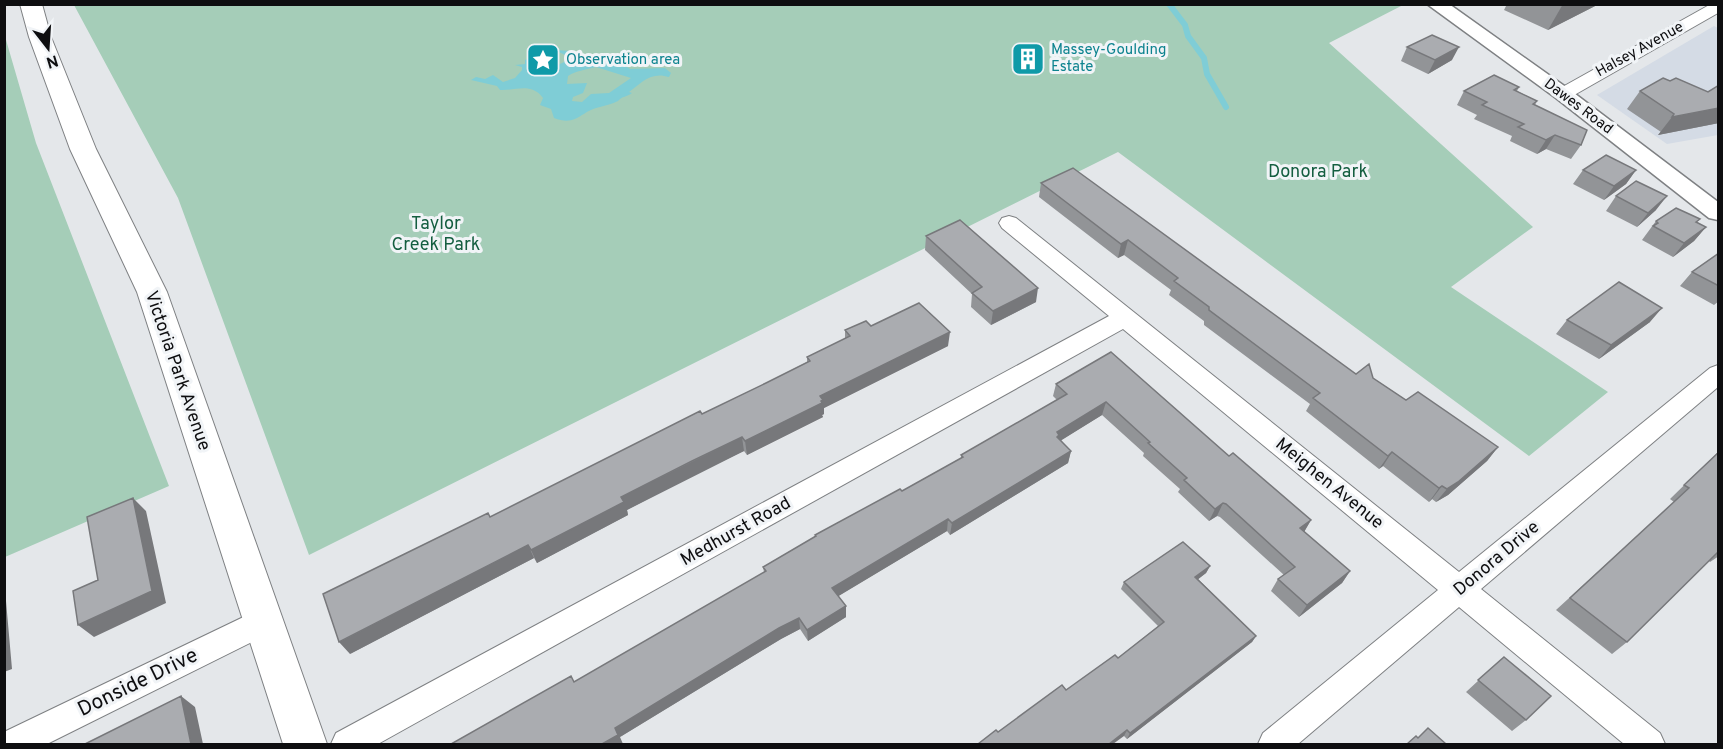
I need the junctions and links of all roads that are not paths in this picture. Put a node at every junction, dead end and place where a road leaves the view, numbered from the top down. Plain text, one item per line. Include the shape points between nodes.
1 (31, 4) edge
2 (1436, 4) edge
3 (1719, 6) edge
4 (1563, 94) junction
5 (1719, 213) edge
6 (1009, 223) dead end
7 (1124, 318) junction
8 (1719, 374) edge
9 (1459, 591) junction
10 (262, 622) junction
11 (14, 744) edge
12 (305, 744) edge
13 (347, 744) edge
14 (1275, 744) edge
15 (1649, 744) edge

1 - 10 main road, Victoria Park Avenue via 83,149 152,292
2 - 4 street, Dawes Road
3 - 4 street, Halsey Avenue
4 - 5 street, Dawes Road
6 - 7 street, Meighen Avenue
7 - 9 street, Meighen Avenue
7 - 13 street, Medhurst Road
8 - 9 street, Donora Drive
9 - 14 street, Donora Drive
9 - 15 street, Meighen Avenue
10 - 11 street, Donside Drive
10 - 12 main road, Victoria Park Avenue

